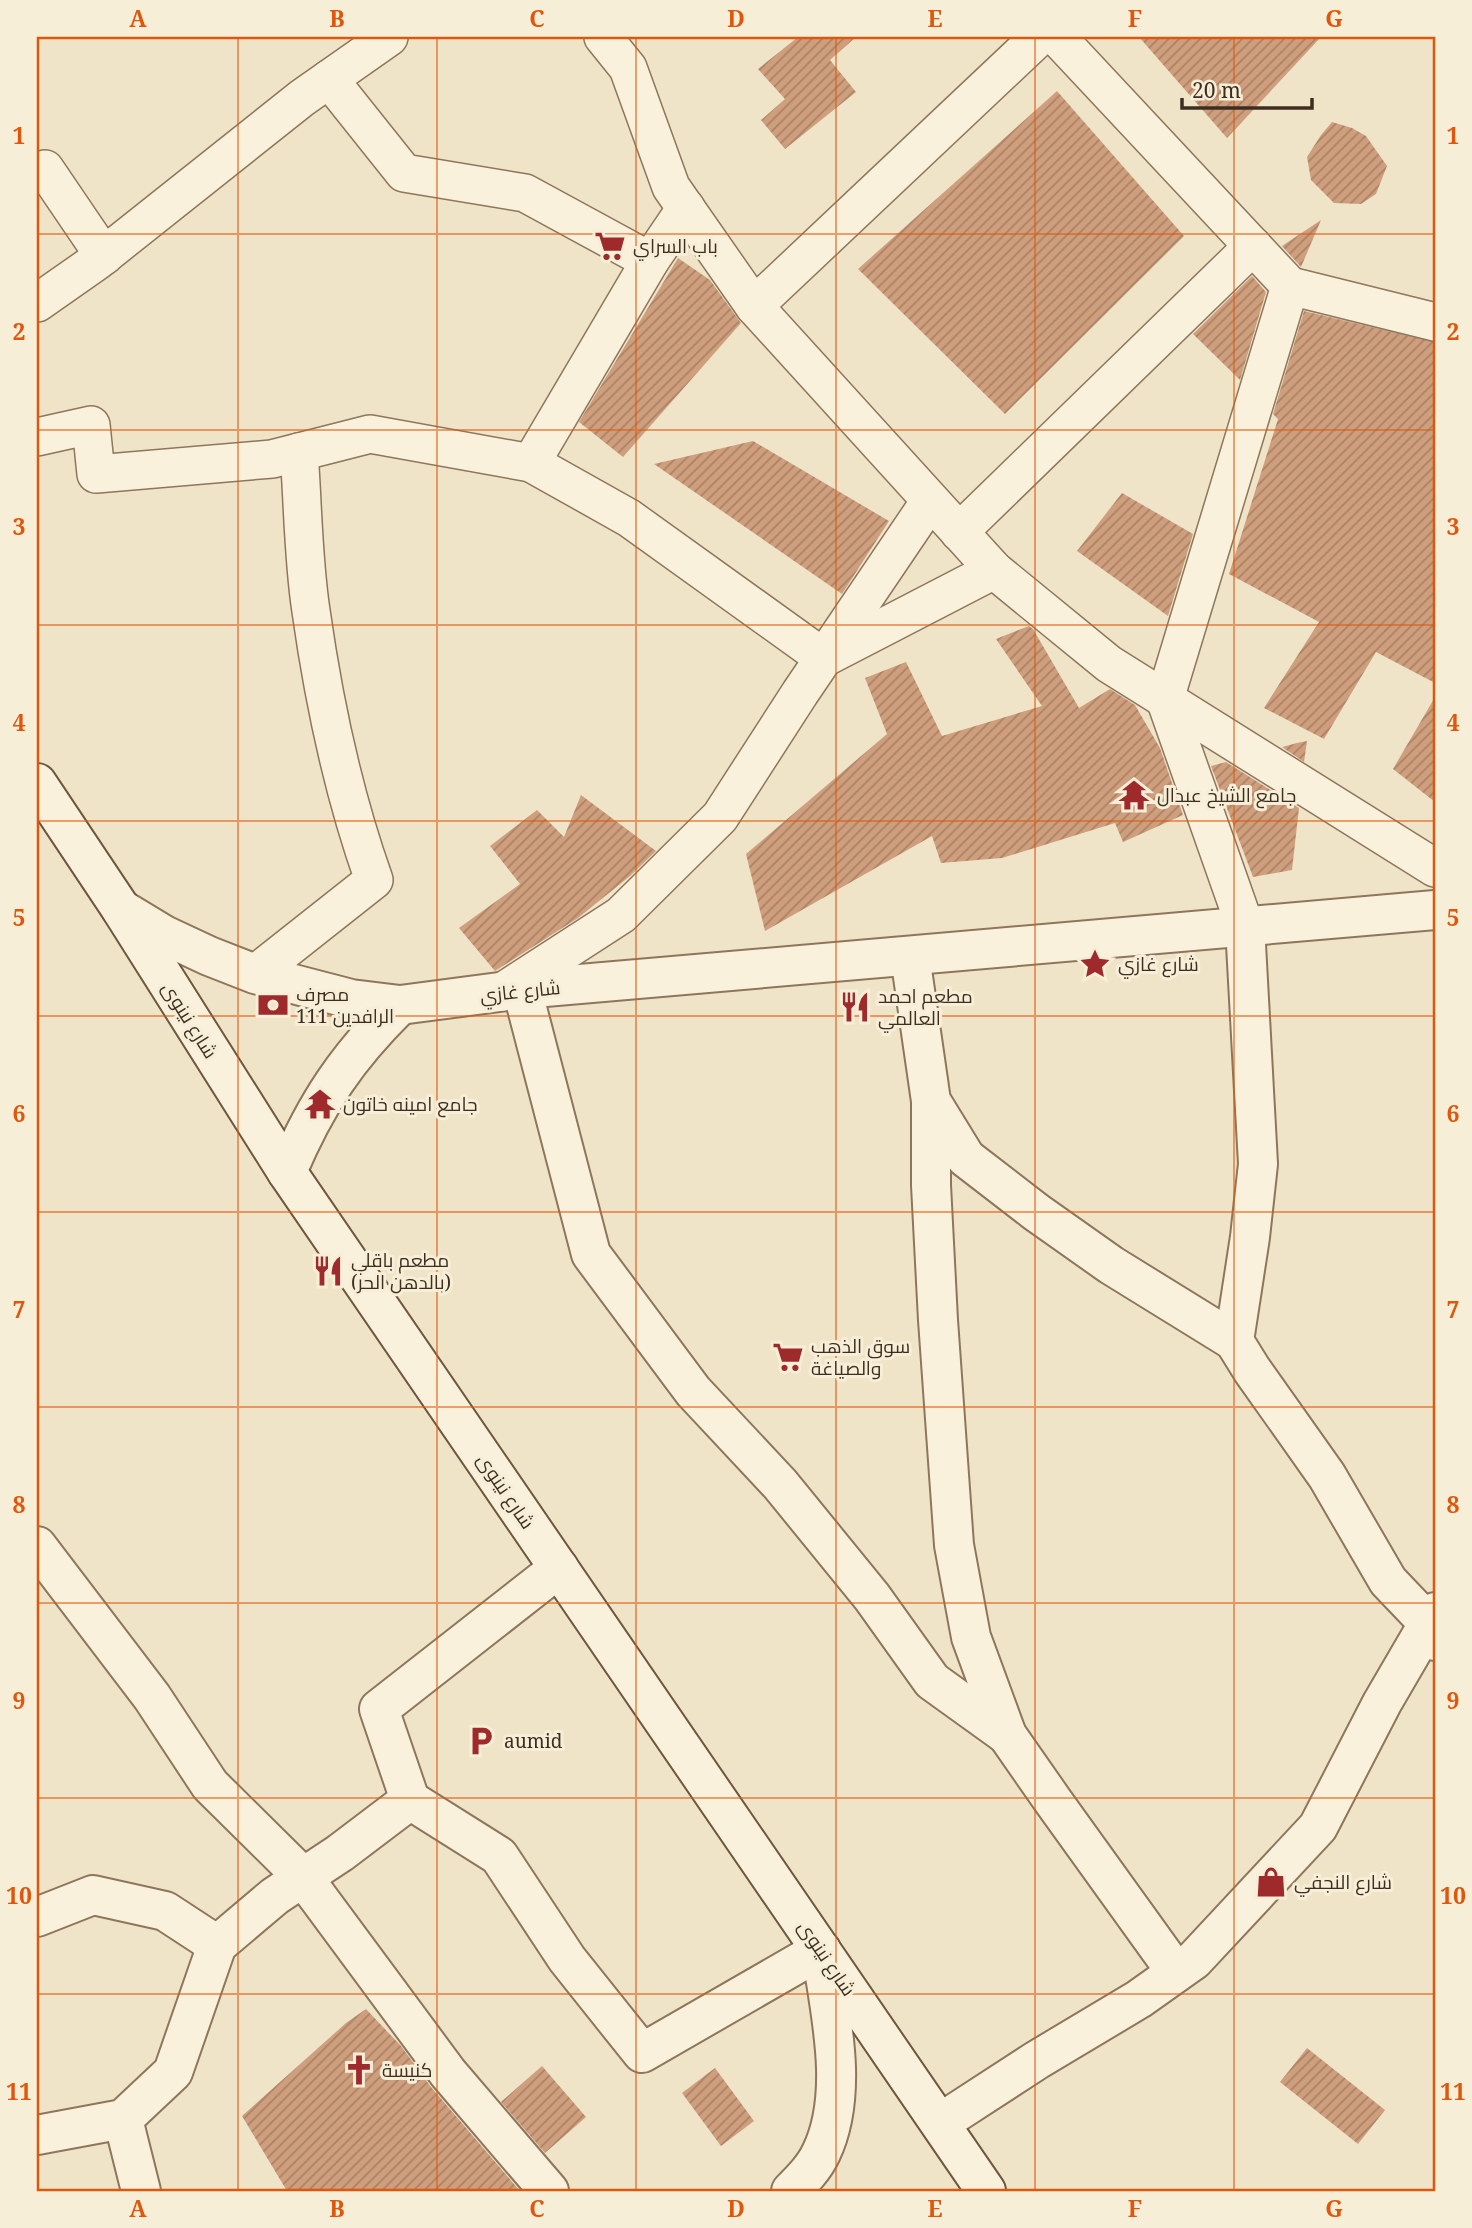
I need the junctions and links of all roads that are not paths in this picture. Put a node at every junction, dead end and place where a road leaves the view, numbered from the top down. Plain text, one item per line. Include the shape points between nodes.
1 (389, 37) edge
2 (603, 37) edge
3 (1039, 37) edge
4 (1057, 37) edge
5 (343, 59) edge
6 (37, 172) edge
7 (686, 208) junction
8 (1253, 246) junction
9 (104, 256) junction
10 (650, 261) junction
11 (1290, 286) junction
12 (37, 303) edge
13 (754, 306) junction
14 (1435, 322) edge
15 (37, 437) edge
16 (299, 452) junction
17 (531, 463) junction
18 (930, 501) junction
19 (959, 532) junction
20 (994, 570) junction
21 (824, 658) junction
22 (1165, 699) junction
23 (37, 783) edge
24 (1435, 868) edge
25 (121, 909) junction
26 (1435, 910) edge
27 (1245, 926) junction
28 (910, 956) junction
29 (255, 974) junction
30 (512, 991) junction
31 (400, 1005) junction
32 (931, 1101) junction
33 (287, 1172) junction
34 (1234, 1341) junction
35 (37, 1546) edge
36 (559, 1568) junction
37 (1433, 1626) edge
38 (1007, 1735) junction
39 (410, 1800) junction
40 (303, 1877) junction
41 (37, 1917) edge
42 (217, 1945) junction
43 (821, 1950) junction
44 (1177, 1972) junction
45 (123, 2119) junction
46 (940, 2123) junction
47 (37, 2135) edge
48 (141, 2191) edge
49 (549, 2191) edge
50 (791, 2191) edge
51 (986, 2191) edge

1 - 5 street
2 - 7 street via 628,68 671,187
3 - 13 street
4 - 8 street
5 - 9 street
5 - 10 street via 404,173 525,193
6 - 9 street via 46,169
7 - 10 street
7 - 13 street
8 - 11 street
8 - 19 street
9 - 12 street
10 - 17 street
11 - 14 street
11 - 22 street
13 - 18 street
15 - 16 street via 91,425 96,474 272,459
16 - 17 street via 370,434
16 - 29 street via 310,609 328,720 354,824 374,880
17 - 21 street via 629,518
18 - 19 street
18 - 21 street
19 - 20 street
20 - 21 street
20 - 22 street via 1109,664
21 - 30 street via 720,817 621,915
22 - 24 street
22 - 27 street
23 - 25 street, شارع نينوى
25 - 29 street, شارع غازي via 209,956
25 - 33 street, شارع نينوى
26 - 27 street, شارع غازي
27 - 28 street, شارع غازي
27 - 34 street via 1258,1164
28 - 30 street, شارع غازي
28 - 32 street
29 - 31 street, شارع غازي via 351,999
30 - 31 street, شارع غازي
30 - 38 street via 591,1254 693,1391 780,1484 872,1597 932,1681
31 - 33 street via 349,1060 325,1094
32 - 34 street via 966,1158 1111,1265
32 - 38 street via 932,1198 954,1545 971,1637
33 - 36 street, شارع نينوى
34 - 37 street via 1326,1476 1388,1581
35 - 40 street via 152,1697 209,1785
36 - 39 street via 379,1709
36 - 43 street, شارع نينوى
37 - 44 street via 1382,1703 1318,1827 1194,1960
38 - 44 street
39 - 40 street
39 - 43 street via 499,1857 567,1959 642,2053
40 - 42 street
40 - 49 street via 448,2073
41 - 42 street via 93,1895 165,1911
42 - 45 street via 173,2071
43 - 46 street, شارع نينوى
43 - 50 street via 835,2044 835,2102 821,2154
44 - 46 street
45 - 47 street
45 - 48 street
46 - 51 street, شارع نينوى

